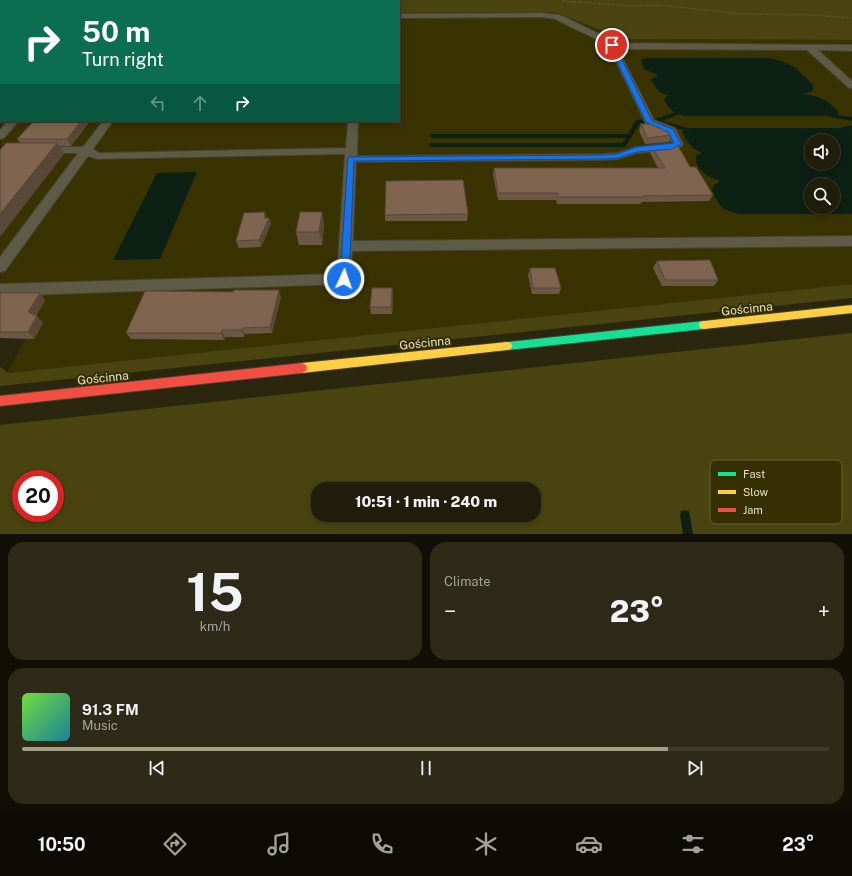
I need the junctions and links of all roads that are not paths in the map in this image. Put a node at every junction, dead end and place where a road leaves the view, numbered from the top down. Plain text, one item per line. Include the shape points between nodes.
1 (400, 16) edge
2 (612, 45) junction
3 (810, 48) junction
4 (852, 48) edge
5 (852, 86) edge
6 (13, 122) edge
7 (107, 122) edge
8 (353, 122) edge
9 (0, 136) edge
10 (31, 150) edge
11 (86, 150) junction
12 (351, 155) junction
13 (852, 241) edge
14 (346, 246) junction
15 (0, 267) edge
16 (0, 290) edge
17 (852, 310) edge
18 (0, 400) edge

1 - 2 lane via 557,17
2 - 3 lane
2 - 12 lane via 649,121 671,130 678,144 603,157
3 - 4 lane
3 - 5 lane
6 - 9 lane
7 - 11 lane
8 - 12 lane
10 - 11 lane
11 - 12 lane via 98,156
11 - 15 lane
12 - 14 lane
13 - 14 lane
14 - 16 lane via 344,279
17 - 18 street, Gościnna

